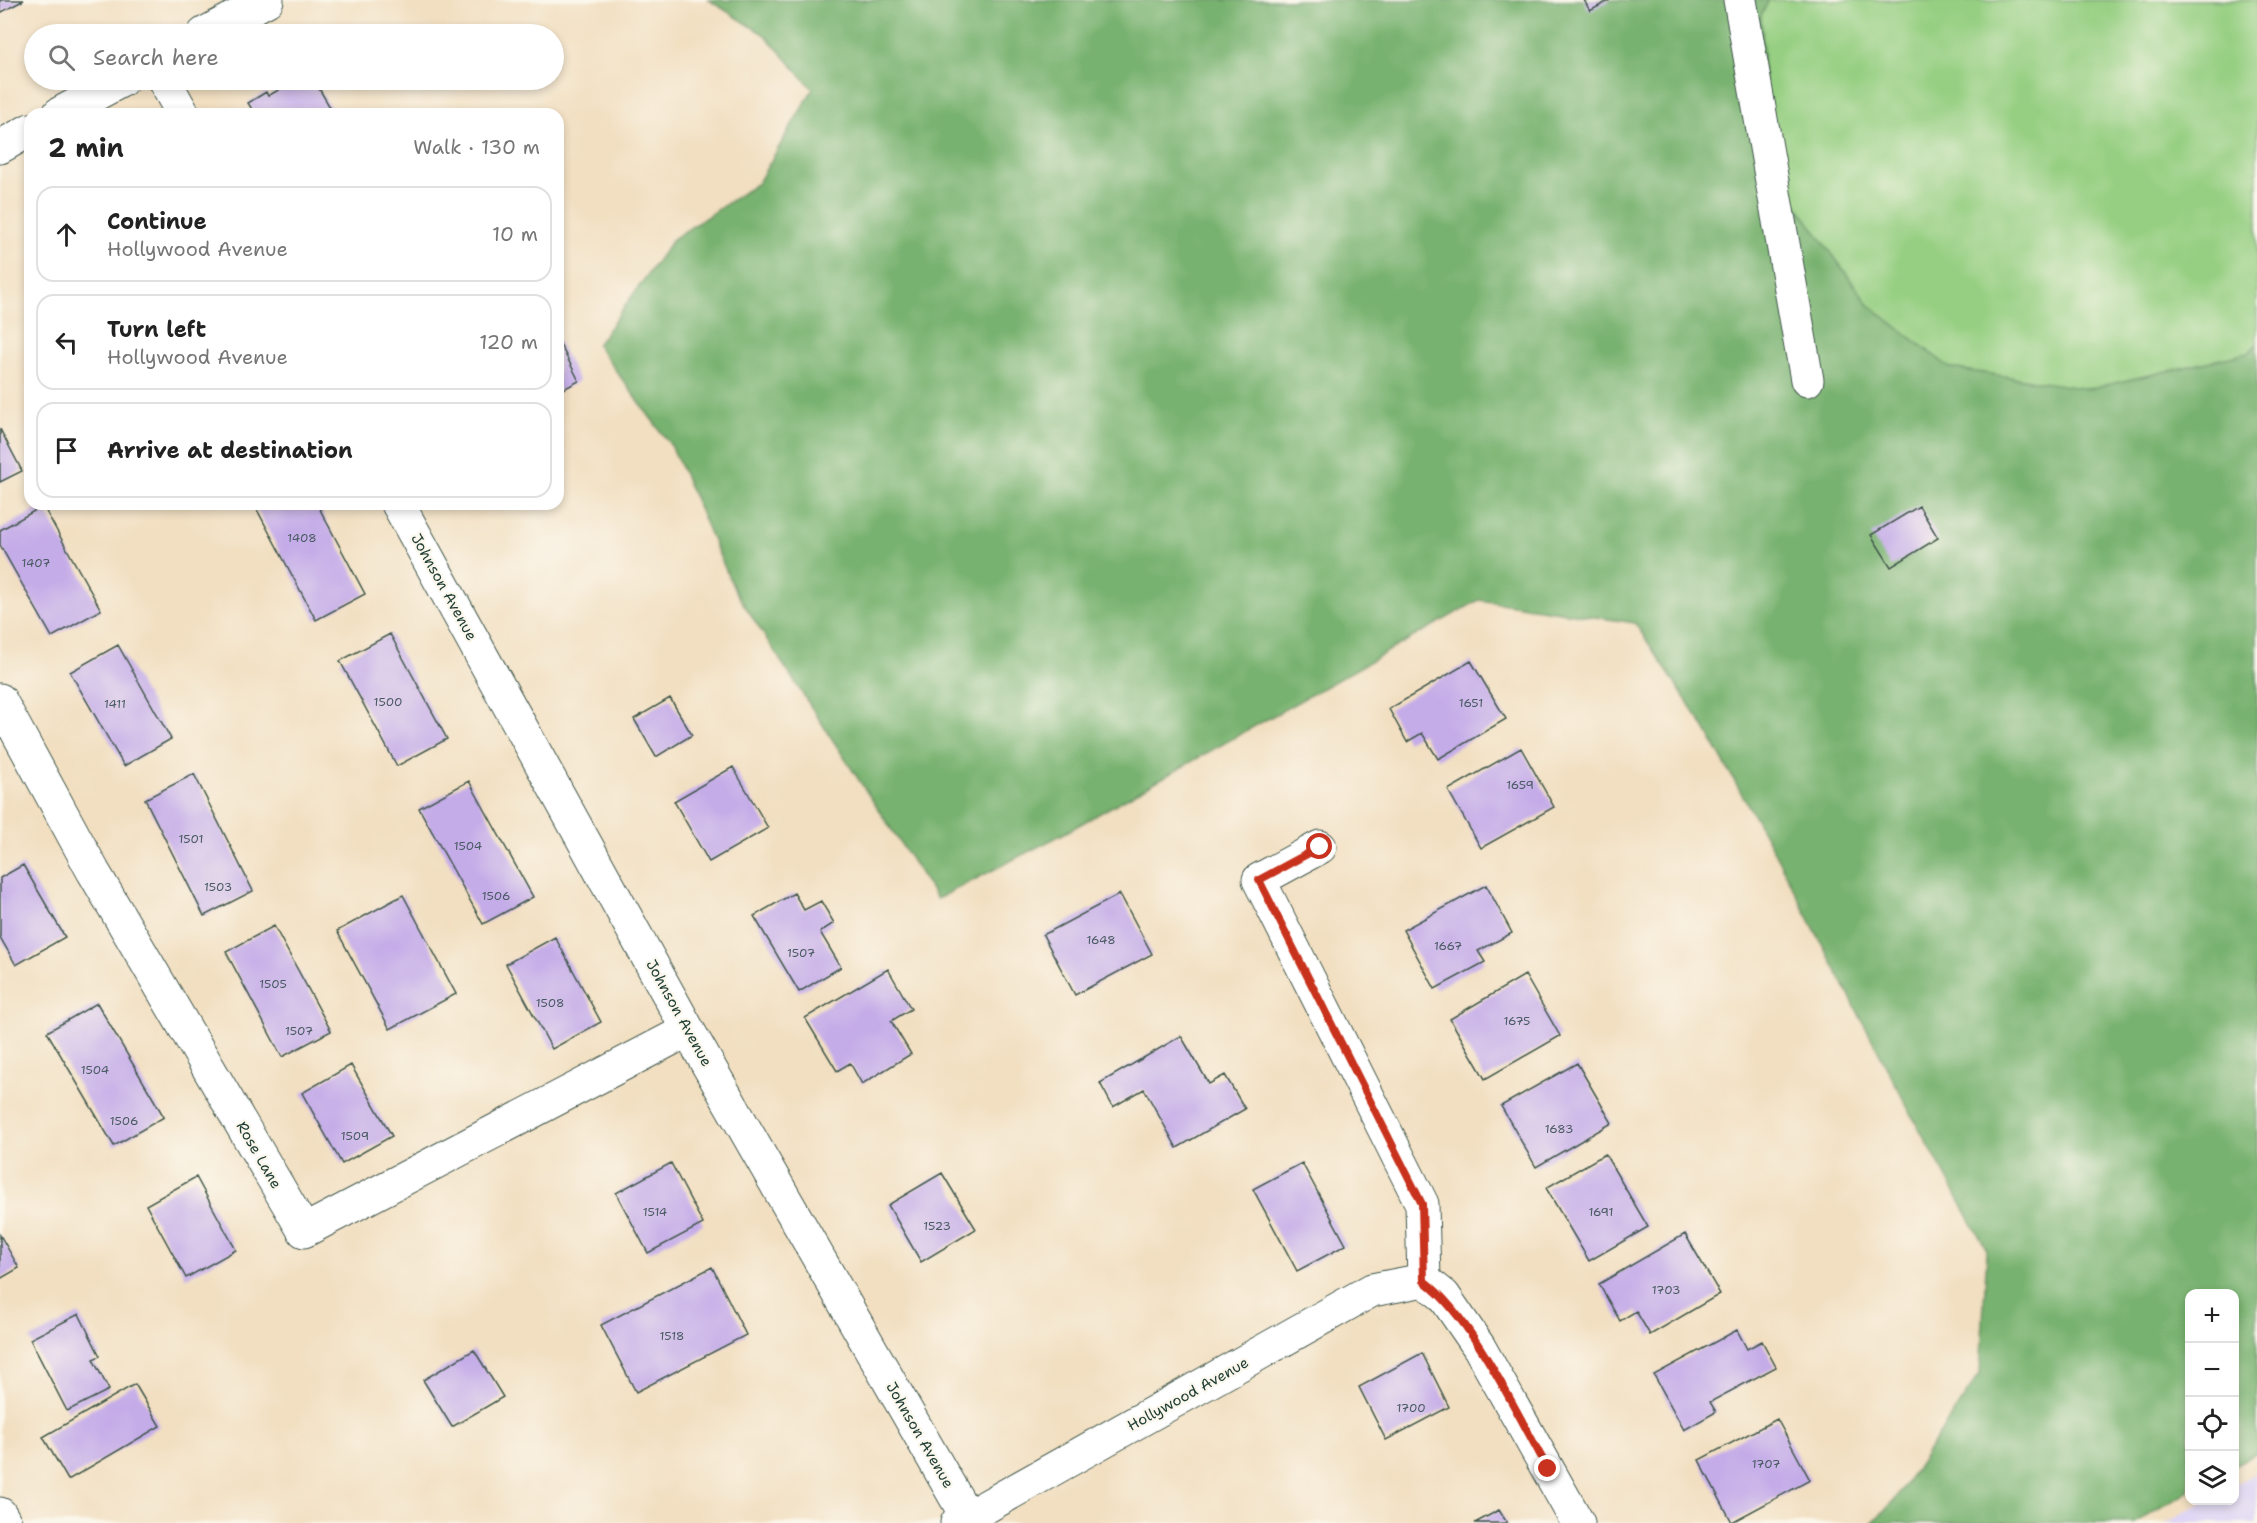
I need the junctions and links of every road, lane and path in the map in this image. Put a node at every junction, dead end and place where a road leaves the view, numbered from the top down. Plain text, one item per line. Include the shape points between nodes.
1 (267, 0) edge
2 (1740, 0) edge
3 (223, 24) edge
4 (103, 90) edge
5 (170, 90) edge
6 (70, 108) edge
7 (180, 108) edge
8 (24, 133) edge
9 (0, 147) edge
10 (1808, 380) dead end
11 (401, 510) edge
12 (0, 700) edge
13 (1320, 847) dead end
14 (688, 1030) junction
15 (1424, 1281) junction
16 (0, 1514) edge
17 (962, 1520) edge
18 (5, 1523) edge
19 (1578, 1523) edge

1 - 3 street
2 - 10 street
4 - 6 street
5 - 7 street
8 - 9 street
11 - 14 street, Johnson Avenue
12 - 14 street, Rose Lane via 93,871 304,1231
13 - 15 street via 1259,880 1422,1204
14 - 17 street, Johnson Avenue
15 - 17 street, Hollywood Avenue via 1372,1290
15 - 19 street via 1444,1296 1479,1347
16 - 18 street

